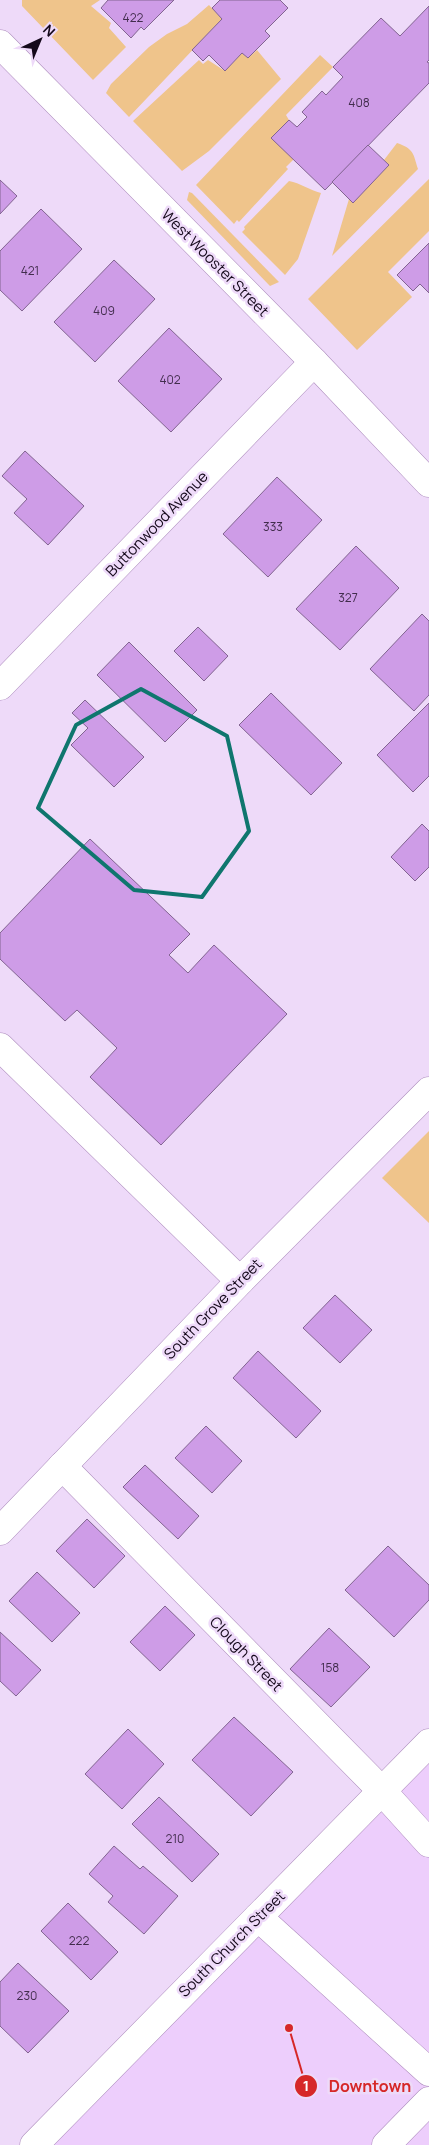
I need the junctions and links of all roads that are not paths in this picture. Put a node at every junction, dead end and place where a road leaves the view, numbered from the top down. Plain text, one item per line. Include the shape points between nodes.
1 (0, 44) edge
2 (314, 362) junction
3 (429, 483) edge
4 (0, 686) edge
5 (0, 1047) edge
6 (429, 1091) edge
7 (240, 1281) junction
8 (62, 1466) junction
9 (0, 1531) edge
10 (429, 1743) edge
11 (382, 1792) junction
12 (429, 1843) edge
13 (258, 1917) junction
14 (429, 2072) edge
15 (429, 2101) edge
16 (34, 2145) edge
17 (386, 2145) edge

1 - 2 street, West Wooster Street
2 - 3 street, West Wooster Street
2 - 4 street, Buttonwood Avenue
5 - 7 street
6 - 7 street, South Grove Street
7 - 8 street, South Grove Street
8 - 9 street, South Grove Street
8 - 11 street, Clough Street
10 - 11 street, South Church Street
11 - 12 street, Clough Street
11 - 13 street, South Church Street
13 - 14 street
13 - 16 street, South Church Street
15 - 17 street

